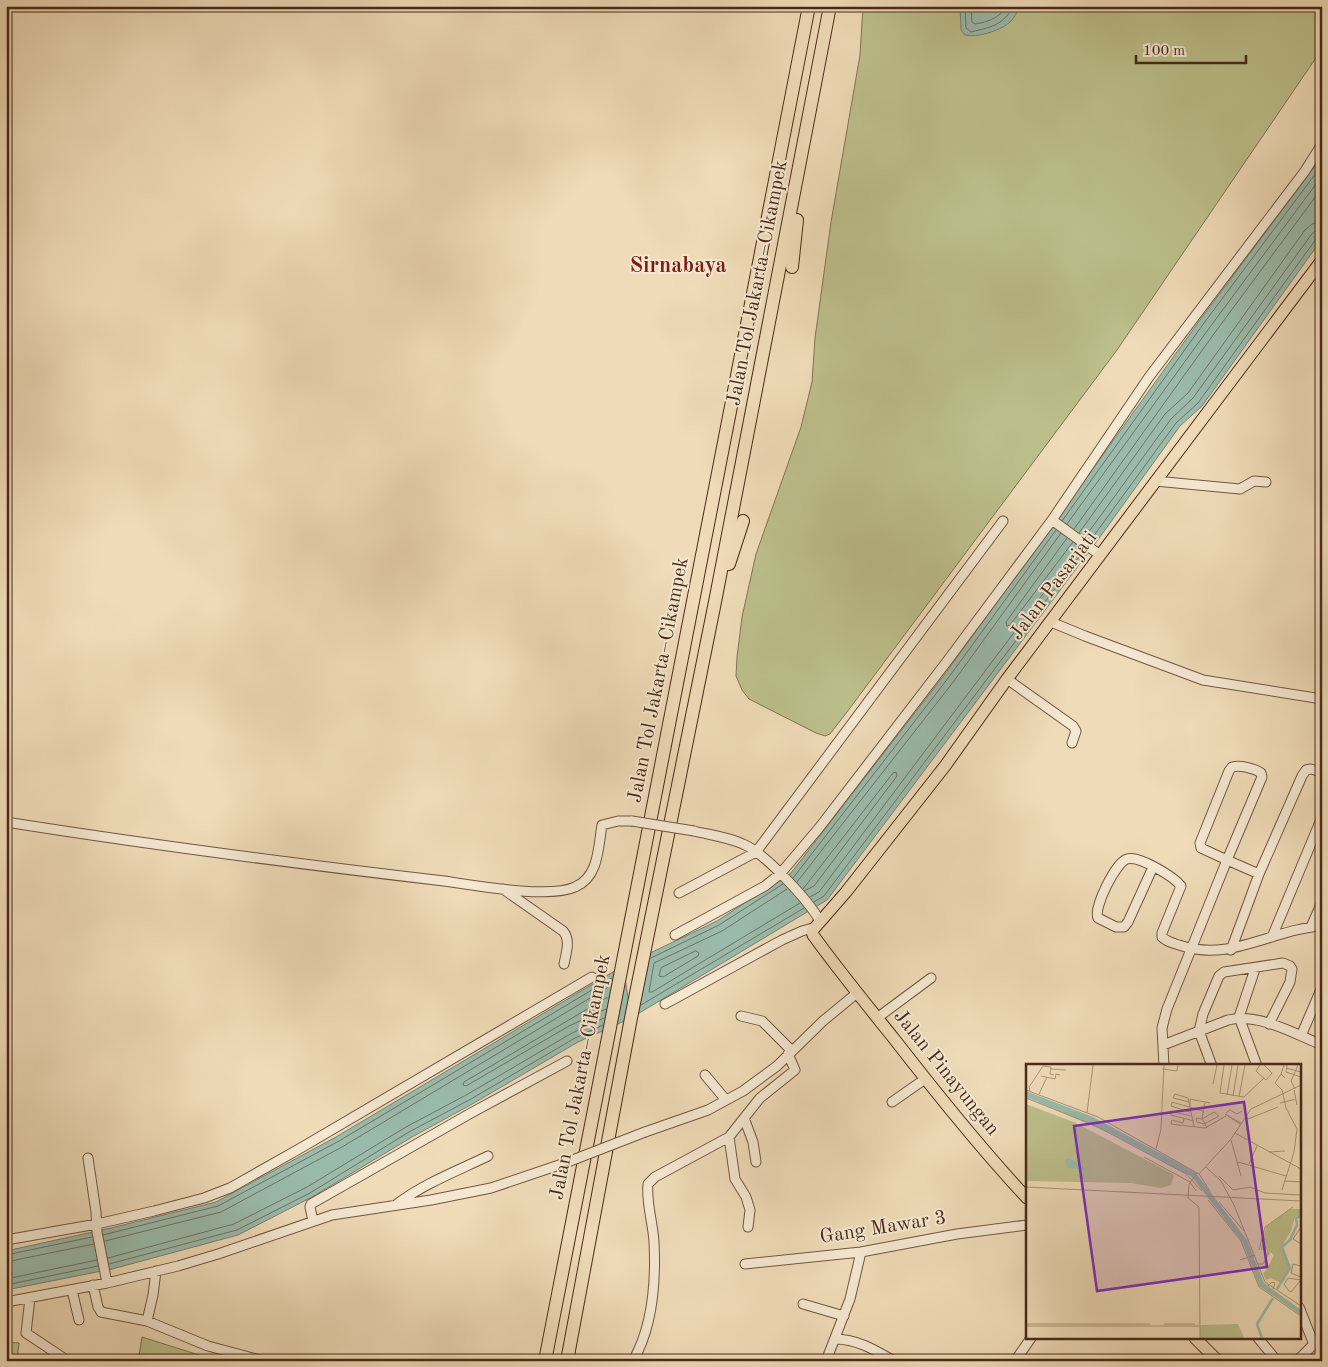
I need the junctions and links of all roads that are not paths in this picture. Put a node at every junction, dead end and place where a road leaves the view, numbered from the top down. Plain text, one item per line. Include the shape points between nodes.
1 (809, 6) edge
2 (830, 6) edge
3 (1322, 144) edge
4 (804, 148) junction
5 (1322, 260) edge
6 (792, 267) dead end
7 (1156, 481) junction
8 (1266, 482) dead end
9 (1052, 520) junction
10 (743, 521) dead end
11 (1003, 521) dead end
12 (1100, 555) junction
13 (715, 602) junction
14 (1051, 622) junction
15 (1007, 679) junction
16 (1322, 699) edge
17 (1072, 743) dead end
18 (1322, 772) edge
19 (1322, 817) edge
20 (6, 822) edge
21 (756, 852) junction
22 (1227, 860) junction
23 (1153, 866) junction
24 (1259, 874) junction
25 (782, 876) junction
26 (500, 888) junction
27 (679, 893) dead end
28 (1322, 902) edge
29 (815, 923) junction
30 (1322, 926) edge
31 (1311, 927) junction
32 (675, 935) dead end
33 (1272, 937) junction
34 (1190, 949) junction
35 (1231, 950) junction
36 (564, 964) dead end
37 (1255, 968) junction
38 (592, 977) dead end
39 (931, 978) dead end
40 (1322, 987) edge
41 (857, 992) junction
42 (665, 1004) dead end
43 (741, 1016) dead end
44 (1239, 1017) junction
45 (877, 1018) junction
46 (1269, 1024) junction
47 (1199, 1031) junction
48 (1301, 1036) junction
49 (1163, 1045) junction
50 (1322, 1045) edge
51 (790, 1053) junction
52 (567, 1061) dead end
53 (1164, 1064) edge
54 (1211, 1064) edge
55 (1256, 1064) edge
56 (705, 1075) dead end
57 (925, 1079) junction
58 (726, 1100) junction
59 (892, 1102) dead end
60 (744, 1118) junction
61 (729, 1137) junction
62 (488, 1156) dead end
63 (88, 1158) dead end
64 (756, 1162) dead end
65 (1026, 1197) edge
66 (397, 1204) junction
67 (313, 1221) junction
68 (1026, 1224) edge
69 (748, 1227) dead end
70 (97, 1228) junction
71 (6, 1240) edge
72 (861, 1252) junction
73 (745, 1264) dead end
74 (156, 1271) junction
75 (107, 1283) junction
76 (93, 1285) junction
77 (72, 1290) junction
78 (30, 1298) junction
79 (6, 1302) edge
80 (804, 1304) dead end
81 (1300, 1310) edge
82 (844, 1316) junction
83 (78, 1320) dead end
84 (147, 1322) junction
85 (835, 1339) junction
86 (1030, 1340) edge
87 (1197, 1340) edge
88 (1262, 1340) edge
89 (68, 1361) edge
90 (264, 1361) edge
91 (545, 1361) edge
92 (567, 1361) edge
93 (633, 1361) edge
94 (826, 1361) edge
95 (894, 1361) edge
96 (1015, 1361) edge
97 (1218, 1361) edge
98 (1277, 1361) edge
99 (1297, 1361) edge

1 - 91 highway, Jalan Tol Jakarta–Cikampek
2 - 4 highway, Jalan Tol Jakarta–Cikampek
3 - 9 street via 1150,377
4 - 6 highway
4 - 13 highway, Jalan Tol Jakarta–Cikampek
5 - 7 main road, Jalan Pasarjati
7 - 8 street via 1240,490 1254,481
7 - 12 main road, Jalan Pasarjati
9 - 12 street
9 - 25 street
10 - 13 highway
11 - 21 street
12 - 14 main road, Jalan Pasarjati
13 - 92 highway, Jalan Tol Jakarta–Cikampek via 630,1024
14 - 15 main road, Jalan Pasarjati
14 - 16 street via 1203,680
15 - 17 street via 1073,726 1076,732
15 - 29 main road, Jalan Pasarjati via 940,773 846,892
18 - 24 street via 1311,769 1302,776
19 - 33 street
20 - 26 street
21 - 25 street
21 - 26 street, bridge via 744,844 694,831 618,820 602,825 594,868 577,886 550,892
21 - 27 street
22 - 22 street via 1202,848 1200,843 1229,771 1237,766 1258,771 1262,777
22 - 24 street
22 - 34 street
23 - 23 street via 1132,858 1118,865 1096,911 1098,918 1116,927 1124,927
23 - 34 street via 1181,886 1162,937
24 - 35 street
25 - 29 street
25 - 32 street
26 - 36 street via 567,935
28 - 31 street
29 - 41 main road, Jalan Pinayungan via 813,935
29 - 42 street
30 - 31 street
31 - 33 street
33 - 35 street
34 - 35 street
34 - 49 street via 1167,1009 1162,1028
37 - 44 street
37 - 46 street via 1282,964 1292,969 1290,982
37 - 47 street via 1224,972 1219,976 1202,1014
38 - 70 street via 230,1188
39 - 45 street
40 - 48 street
41 - 45 main road, Jalan Pinayungan
41 - 51 street
43 - 51 street via 762,1020
44 - 46 street
44 - 47 street
44 - 55 street
45 - 57 main road, Jalan Pinayungan
46 - 48 street
47 - 49 street
47 - 54 street
48 - 50 street
49 - 53 street
51 - 58 street via 755,1083
51 - 60 street via 796,1070 760,1098
52 - 67 street via 311,1204
56 - 58 street
57 - 59 street
57 - 65 main road, Jalan Pinayungan
58 - 66 street, bridge via 692,1117 491,1188
60 - 61 street
60 - 64 street
61 - 69 street via 735,1179 750,1210
61 - 93 street via 655,1177 648,1184 654,1242 653,1292 648,1322
62 - 66 street via 425,1185
63 - 70 street
66 - 67 street
67 - 74 street via 218,1254
68 - 72 street, Gang Mawar 3
70 - 71 street
70 - 75 street
72 - 73 street, Gang Mawar 3
72 - 82 street
74 - 75 street
74 - 84 street
75 - 76 street
76 - 77 street
76 - 84 street via 102,1312
77 - 78 street
77 - 83 street
78 - 79 street
78 - 89 street via 26,1333
80 - 82 street
81 - 99 street via 1313,1342
82 - 85 street
84 - 90 street via 208,1346
85 - 94 street
85 - 95 street via 857,1342
86 - 96 street
87 - 97 main road
88 - 98 street

